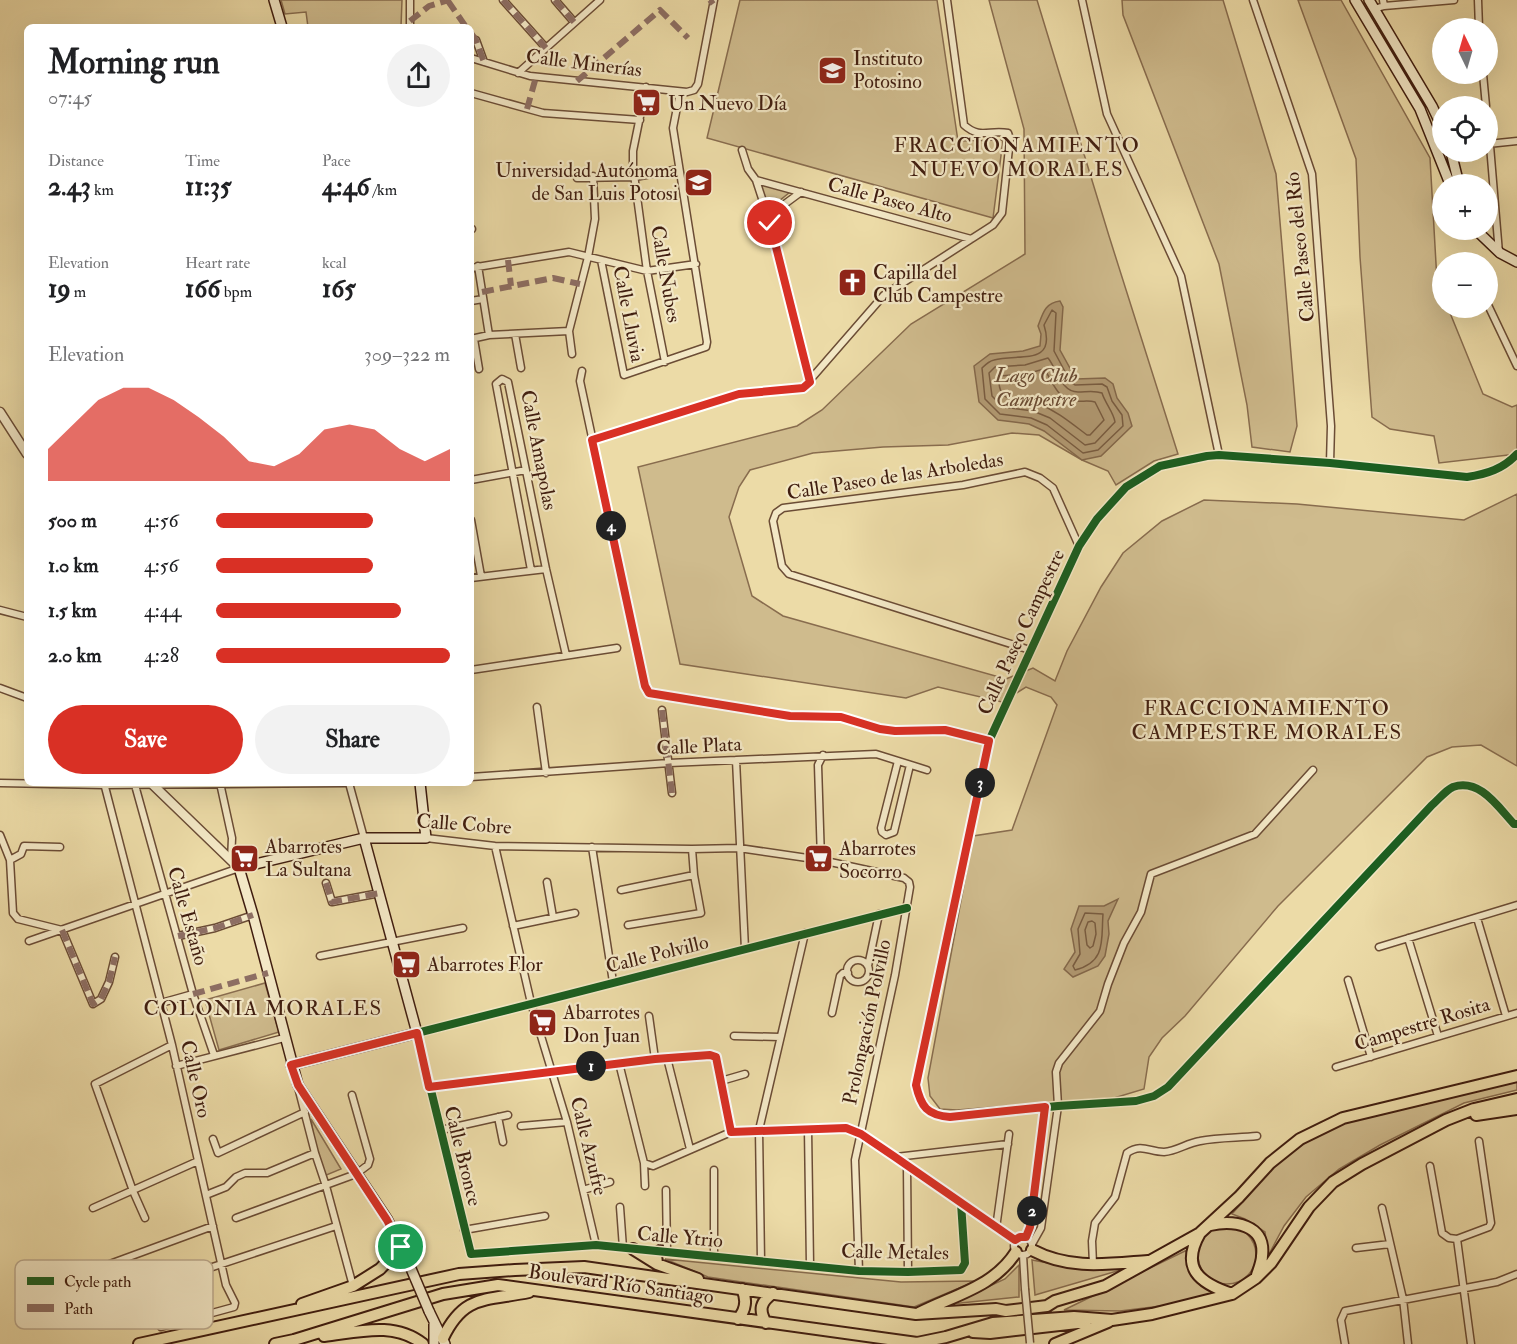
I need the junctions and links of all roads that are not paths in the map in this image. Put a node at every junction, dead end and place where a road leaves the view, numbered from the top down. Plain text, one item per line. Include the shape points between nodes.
1 (274, 0) edge
2 (410, 0) edge
3 (503, 0) edge
4 (555, 0) edge
5 (600, 0) edge
6 (714, 0) edge
7 (947, 0) edge
8 (1082, 0) edge
9 (1253, 0) edge
10 (1354, 0) edge
11 (1369, 0) edge
12 (1454, 0) edge
13 (1478, 0) edge
14 (1384, 3) edge
15 (1374, 9) junction
16 (1479, 18) edge
17 (574, 22) junction
18 (281, 24) edge
19 (411, 24) edge
20 (476, 40) dead end
21 (546, 48) junction
22 (474, 59) edge
23 (484, 62) junction
24 (518, 73) junction
25 (646, 87) junction
26 (680, 92) junction
27 (474, 94) edge
28 (1432, 106) edge
29 (640, 120) junction
30 (1517, 141) edge
31 (1498, 143) edge
32 (742, 150) dead end
33 (1491, 162) edge
34 (679, 169) junction
35 (1446, 174) edge
36 (593, 176) junction
37 (635, 177) junction
38 (577, 178) dead end
39 (756, 180) junction
40 (801, 192) junction
41 (770, 223) junction
42 (971, 239) junction
43 (1486, 240) edge
44 (1500, 253) junction
45 (588, 257) junction
46 (602, 260) junction
47 (1517, 262) edge
48 (696, 264) junction
49 (474, 267) edge
50 (647, 271) junction
51 (483, 299) junction
52 (474, 300) edge
53 (1494, 318) edge
54 (569, 331) junction
55 (515, 334) junction
56 (489, 335) junction
57 (474, 339) edge
58 (474, 348) edge
59 (572, 354) dead end
60 (665, 362) junction
61 (1517, 366) edge
62 (520, 368) dead end
63 (479, 369) dead end
64 (582, 371) dead end
65 (810, 382) junction
66 (0, 412) edge
67 (592, 440) junction
68 (24, 449) edge
69 (1517, 454) edge
70 (1220, 455) junction
71 (1330, 463) junction
72 (526, 470) junction
73 (512, 473) junction
74 (474, 479) edge
75 (474, 537) edge
76 (1079, 546) junction
77 (546, 569) junction
78 (531, 570) junction
79 (481, 576) junction
80 (474, 577) edge
81 (0, 609) edge
82 (24, 616) edge
83 (617, 648) dead end
84 (1030, 650) junction
85 (566, 655) junction
86 (474, 670) edge
87 (0, 688) edge
88 (24, 697) edge
89 (537, 707) dead end
90 (662, 710) dead end
91 (989, 741) junction
92 (823, 755) junction
93 (806, 757) junction
94 (736, 760) junction
95 (898, 761) junction
96 (669, 763) junction
97 (818, 765) junction
98 (910, 765) junction
99 (927, 770) dead end
100 (1313, 770) dead end
101 (546, 773) junction
102 (474, 777) edge
103 (0, 783) edge
104 (24, 783) edge
105 (105, 786) edge
106 (135, 786) edge
107 (154, 786) edge
108 (220, 786) edge
109 (348, 786) edge
110 (420, 786) edge
111 (672, 794) dead end
112 (1517, 824) edge
113 (0, 835) edge
114 (364, 838) junction
115 (426, 838) junction
116 (495, 846) junction
117 (60, 847) dead end
118 (592, 847) junction
119 (740, 848) junction
120 (692, 849) junction
121 (10, 860) junction
122 (821, 860) junction
123 (235, 864) junction
124 (694, 874) junction
125 (547, 882) dead end
126 (909, 882) joint
127 (326, 883) dead end
128 (621, 890) dead end
129 (164, 893) junction
130 (380, 893) junction
131 (134, 903) junction
132 (1517, 905) edge
133 (907, 908) junction
134 (575, 913) dead end
135 (879, 914) junction
136 (253, 915) junction
137 (553, 917) junction
138 (1477, 918) junction
139 (628, 925) dead end
140 (513, 926) junction
141 (463, 928) dead end
142 (62, 930) junction
143 (806, 933) junction
144 (178, 936) junction
145 (1408, 938) junction
146 (29, 941) dead end
147 (392, 942) junction
148 (1379, 947) dead end
149 (745, 948) junction
150 (320, 956) dead end
151 (115, 957) dead end
152 (868, 966) junction
153 (848, 973) junction
154 (1348, 980) dead end
155 (613, 982) junction
156 (193, 994) junction
157 (161, 1003) junction
158 (531, 1003) junction
159 (832, 1013) dead end
160 (1517, 1013) edge
161 (649, 1016) dead end
162 (1506, 1016) junction
163 (417, 1033) junction
164 (734, 1036) dead end
165 (1438, 1036) junction
166 (780, 1037) junction
167 (284, 1038) junction
168 (172, 1045) junction
169 (214, 1055) junction
170 (1371, 1057) junction
171 (667, 1058) junction
172 (655, 1059) junction
173 (619, 1063) junction
174 (176, 1065) junction
175 (291, 1065) junction
176 (1336, 1067) dead end
177 (1517, 1069) edge
178 (552, 1071) junction
179 (745, 1074) dead end
180 (1517, 1076) edge
181 (1503, 1079) junction
182 (721, 1081) junction
183 (298, 1085) junction
184 (429, 1087) junction
185 (352, 1095) dead end
186 (1517, 1099) edge
187 (1058, 1106) junction
188 (1045, 1107) junction
189 (1517, 1109) edge
190 (305, 1112) junction
191 (508, 1114) dead end
192 (498, 1117) junction
193 (1446, 1120) junction
194 (567, 1122) junction
195 (521, 1126) dead end
196 (808, 1129) junction
197 (441, 1130) junction
198 (759, 1130) junction
199 (731, 1132) junction
200 (861, 1134) junction
201 (1009, 1134) dead end
202 (1257, 1136) dead end
203 (213, 1139) dead end
204 (1479, 1141) dead end
205 (503, 1142) dead end
206 (1008, 1144) junction
207 (690, 1149) junction
208 (315, 1153) junction
209 (895, 1157) junction
210 (198, 1161) junction
211 (1038, 1162) junction
212 (644, 1163) junction
213 (1049, 1164) junction
214 (908, 1166) junction
215 (1430, 1166) dead end
216 (714, 1170) dead end
217 (356, 1174) junction
218 (610, 1182) dead end
219 (326, 1186) junction
220 (645, 1186) dead end
221 (583, 1190) junction
222 (666, 1190) dead end
223 (133, 1191) junction
224 (206, 1196) junction
225 (961, 1203) junction
226 (620, 1207) dead end
227 (93, 1208) dead end
228 (1382, 1208) dead end
229 (544, 1216) dead end
230 (145, 1218) dead end
231 (236, 1218) dead end
232 (1209, 1225) junction
233 (213, 1226) junction
234 (336, 1226) junction
235 (996, 1228) junction
236 (464, 1230) junction
237 (1200, 1233) junction
238 (1026, 1237) junction
239 (1457, 1239) junction
240 (1015, 1240) junction
241 (1390, 1244) junction
242 (596, 1245) junction
243 (401, 1247) junction
244 (1356, 1248) dead end
245 (628, 1249) junction
246 (1026, 1250) junction
247 (664, 1251) junction
248 (470, 1252) joint
249 (714, 1257) junction
250 (121, 1260) edge
251 (1151, 1260) junction
252 (761, 1261) junction
253 (657, 1263) junction
254 (221, 1264) junction
255 (1093, 1264) junction
256 (810, 1265) junction
257 (213, 1267) edge
258 (859, 1271) junction
259 (908, 1272) junction
260 (1517, 1275) edge
261 (1256, 1278) junction
262 (353, 1286) junction
263 (718, 1286) junction
264 (1463, 1287) junction
265 (742, 1289) junction
266 (539, 1290) junction
267 (773, 1293) junction
268 (1232, 1294) junction
269 (1403, 1299) junction
270 (213, 1313) edge
271 (282, 1313) junction
272 (916, 1314) junction
273 (738, 1318) junction
274 (1112, 1320) junction
275 (766, 1323) junction
276 (213, 1328) edge
277 (208, 1329) edge
278 (294, 1340) junction
279 (441, 1342) edge
280 (917, 1343) edge
281 (139, 1344) edge
282 (275, 1344) edge
283 (423, 1344) edge
284 (937, 1344) edge
285 (1030, 1344) edge
286 (1056, 1344) edge
287 (1344, 1344) edge
288 (1408, 1344) edge
289 (1471, 1344) edge

1 - 18 main road
2 - 19 street
3 - 21 street
4 - 17 street
5 - 17 street
6 - 26 street, Calle Minerías via 698,84 694,90
7 - 42 street via 964,125 980,135 1008,133 1010,139 1002,213 993,225
8 - 70 street via 1107,114 1181,276
9 - 71 street, Calle Paseo del Río via 1312,174 1331,426
10 - 35 main road via 1420,109
11 - 15 main road
12 - 14 street
13 - 16 street
14 - 15 street
15 - 28 main road
17 - 21 street
20 - 23 street
21 - 24 street
22 - 23 street, Calle Minerías
23 - 24 street, Calle Minerías
24 - 25 street, Calle Minerías
25 - 26 street, Calle Minerías
25 - 29 street, Calle Nubes
26 - 34 street via 672,128
27 - 29 street via 543,114
29 - 37 street, Calle Nubes via 633,151
30 - 31 street
32 - 39 street
33 - 44 street
34 - 37 street
34 - 48 street
36 - 37 street
36 - 38 street
36 - 45 street via 595,219
37 - 50 street, Calle Nubes
39 - 40 street, Calle Paseo Alto
39 - 41 street
40 - 41 street, Calle Paseo Alto via 782,206
40 - 42 street, Calle Paseo Alto
41 - 65 street
42 - 65 street via 884,295
43 - 44 main road
44 - 47 main road
45 - 46 street
45 - 49 street via 569,252
45 - 54 street
46 - 50 street
46 - 60 street, Calle Lluvia via 624,375
48 - 50 street
48 - 60 street via 706,347
49 - 51 street
50 - 60 street, Calle Nubes
51 - 52 street
51 - 56 street
53 - 61 street
54 - 55 street
54 - 59 street
55 - 56 street
55 - 62 street
56 - 57 street
58 - 63 street
64 - 67 street via 580,381
65 - 67 street via 803,388 739,394
66 - 68 street
67 - 91 street via 649,693 790,716 841,717 895,731 945,730
69 - 71 street, Calle Paseo Campestre via 1488,474 1467,477
70 - 71 street, Calle Paseo Campestre
70 - 76 street, Calle Paseo Campestre via 1160,466 1126,487
72 - 73 street
72 - 73 street, Calle Amapolas via 508,382 502,379 496,384
72 - 77 street, Calle Amapolas
73 - 74 street
73 - 78 street, Calle Amapolas
75 - 79 street
76 - 84 street, Calle Paseo Campestre
76 - 84 street, Calle Paseo de las Arboledas via 1053,488 1025,472 963,485 783,508 776,513 773,520 782,566 789,574
77 - 78 street
77 - 85 street, Calle Amapolas
78 - 79 street
79 - 80 street
81 - 82 street
83 - 85 street
84 - 91 street, Calle Paseo Campestre
85 - 86 street
87 - 88 street
89 - 101 street
90 - 96 street
91 - 188 street, Calle Paseo Campestre via 916,1085 926,1109 937,1116
92 - 93 street, Calle Plata
92 - 95 street, Calle Plata via 876,754
92 - 97 street
93 - 94 street, Calle Plata
93 - 97 street
94 - 96 street, Calle Plata
94 - 119 street
95 - 98 street, Calle Plata
95 - 98 street via 881,828 886,835 894,832
96 - 101 street, Calle Plata
96 - 111 street
97 - 122 street
98 - 99 street, Calle Plata
100 - 187 street via 1255,834 1151,874 1141,912 1124,943 1100,1011 1059,1063
101 - 102 street, Calle Plata
103 - 104 street
105 - 131 street, Calle Oro
106 - 129 street, Calle Estaño
107 - 123 street
108 - 123 street
109 - 114 street, Calle Bronce
110 - 115 main road
112 - 187 street, Calle Paseo Campestre via 1481,789 1452,787 1168,1087 1136,1101
113 - 121 street
114 - 115 main road, Calle Cobre
114 - 123 main road, Calle Cobre
114 - 130 main road, Calle Bronce
115 - 116 street, Calle Cobre
116 - 118 street, Calle Cobre
116 - 140 street, Calle Azufre
117 - 121 street via 24,846 21,854
118 - 120 street, Calle Cobre
118 - 155 street
119 - 120 street, Calle Cobre
119 - 122 street, Calle Cobre
119 - 149 street
120 - 124 street
121 - 142 street via 13,913 18,919
122 - 126 street, Calle Cobre
123 - 129 street, Calle Cobre
123 - 136 main road
124 - 128 street
124 - 139 street via 701,913
125 - 137 street
126 - 133 street, Prolongación Polvillo
127 - 130 street via 332,902
129 - 131 street, Calle Cobre
129 - 144 street, Calle Estaño
130 - 147 main road, Calle Bronce
131 - 142 street, Calle Cobre
131 - 157 street, Calle Oro
132 - 138 street
133 - 135 street, Calle Polvillo
133 - 200 street, Prolongación Polvillo
134 - 137 street
135 - 143 street, Calle Polvillo
135 - 152 street
136 - 144 street
136 - 167 main road
137 - 140 street
138 - 145 street
138 - 162 street
140 - 158 street, Calle Azufre
141 - 147 street
142 - 146 street, Calle Cobre
142 - 151 street via 93,1004 102,999
143 - 149 street, Calle Polvillo
143 - 166 street
144 - 156 street, Calle Estaño
145 - 148 street
145 - 165 street
147 - 150 street
147 - 163 main road, Calle Bronce
149 - 155 street, Calle Polvillo
152 - 153 street via 856,960
152 - 153 street via 867,977 861,981 854,981
153 - 159 street via 840,976
154 - 170 street
155 - 158 street, Calle Polvillo
156 - 157 street
156 - 169 street, Calle Estaño
157 - 168 street, Calle Oro
158 - 163 street, Calle Polvillo
158 - 178 street, Calle Azufre
160 - 162 street, Campestre Rosita
161 - 172 street
162 - 165 street, Campestre Rosita
163 - 175 main road, Calle Polvillo
163 - 184 street, Calle Bronce
164 - 166 street
165 - 170 street, Campestre Rosita
166 - 198 street
167 - 169 street
167 - 175 main road
168 - 174 street, Calle Oro
168 - 223 street via 94,1084
169 - 174 street
170 - 176 street, Campestre Rosita
171 - 172 street
171 - 182 street via 716,1057
171 - 207 street
172 - 173 street
173 - 178 street
173 - 212 street
174 - 210 street, Calle Oro
175 - 183 main road
177 - 181 main road
178 - 184 street
178 - 194 street, Calle Azufre
179 - 182 street
180 - 181 main road, Boulevard Río Santiago
181 - 232 main road, Boulevard Río Santiago via 1343,1118 1300,1139 1270,1162
182 - 199 street
183 - 190 street
183 - 217 main road
184 - 197 street, Calle Bronce
185 - 217 street via 370,1159
186 - 193 main road, Boulevard Río Santiago
187 - 188 street, Calle Paseo Campestre
187 - 213 street
188 - 211 street
189 - 193 main road
190 - 203 street via 218,1153
190 - 208 street
191 - 192 street
192 - 197 street
192 - 205 street
193 - 261 main road, Boulevard Río Santiago via 1333,1182
194 - 195 street
194 - 221 street, Calle Azufre
196 - 198 street
196 - 200 street via 846,1128
196 - 256 street
197 - 236 street, Calle Bronce
198 - 199 street
198 - 252 street
199 - 207 street
200 - 209 street
200 - 258 street, Prolongación Polvillo via 855,1160
201 - 206 street
202 - 255 street via 1208,1139 1161,1152 1132,1149 1127,1153 1115,1197 1095,1223
204 - 239 street via 1491,1223
206 - 209 street
206 - 235 street
207 - 212 street via 652,1166
208 - 219 street
208 - 224 street via 267,1173 245,1173
209 - 214 street
210 - 223 street
210 - 224 street, Calle Oro
211 - 213 street
211 - 238 street
212 - 220 street
213 - 246 street via 1041,1228
214 - 225 street
214 - 259 street
215 - 239 street via 1442,1233
216 - 249 street
217 - 219 street
217 - 243 main road
218 - 221 street
219 - 231 street
219 - 234 street
221 - 242 street, Calle Azufre
222 - 247 street
223 - 227 street
223 - 230 street
224 - 233 street, Calle Oro
225 - 235 street
225 - 259 street, Calle Metales via 965,1263 961,1270
226 - 245 street
228 - 241 street
229 - 236 street
232 - 237 main road, Boulevard Río Santiago
232 - 261 main road via 1227,1222 1247,1227 1256,1234 1263,1255
233 - 250 street
233 - 254 street, Calle Oro
234 - 254 street
234 - 262 street
235 - 240 street
236 - 248 street, Calle Bronce
237 - 251 main road, Boulevard Río Santiago
237 - 268 main road via 1192,1247 1196,1275
238 - 240 street
238 - 246 street
239 - 264 street
240 - 246 street via 1014,1246
241 - 244 street
241 - 269 street
242 - 245 street, Calle Ytrio
242 - 248 street, Calle Ytrio
243 - 262 main road via 380,1269
243 - 279 main road, bridge
245 - 247 street, Calle Ytrio
245 - 253 main road
246 - 255 main road via 1048,1259
246 - 272 main road via 990,1280
246 - 285 street, bridge
247 - 249 street, Calle Ytrio
247 - 253 main road via 656,1254
249 - 252 street, Calle Ytrio
251 - 255 main road
251 - 272 main road, Boulevard Río Santiago via 1105,1286 1047,1306
252 - 256 street, Calle Metales
253 - 263 main road
254 - 257 street
254 - 270 street, Calle Oro via 235,1303 234,1307
256 - 258 street, Calle Metales
258 - 259 street, Calle Metales
260 - 264 street
261 - 268 main road, Boulevard Río Santiago
262 - 271 main road
263 - 265 main road, Boulevard Río Santiago
263 - 271 main road, Boulevard Río Santiago via 584,1267 515,1270 459,1274
264 - 269 street
264 - 289 street
265 - 267 main road, Boulevard Río Santiago
265 - 273 main road via 746,1296 744,1313
266 - 273 main road, Boulevard Río Santiago
266 - 278 main road, Boulevard Río Santiago via 498,1285 452,1292
266 - 279 main road via 470,1304 456,1315
267 - 272 main road, Boulevard Río Santiago
267 - 275 main road via 760,1307
268 - 274 main road, Boulevard Río Santiago
269 - 287 street via 1345,1311 1341,1320
269 - 288 street
271 - 276 main road, Boulevard Río Santiago
273 - 275 main road, Boulevard Río Santiago
274 - 280 main road, Boulevard Río Santiago via 967,1332
274 - 286 main road
275 - 280 main road, Boulevard Río Santiago
277 - 281 main road, Boulevard Río Santiago
278 - 282 main road, Boulevard Río Santiago
278 - 283 main road via 383,1329 409,1334
280 - 284 main road

